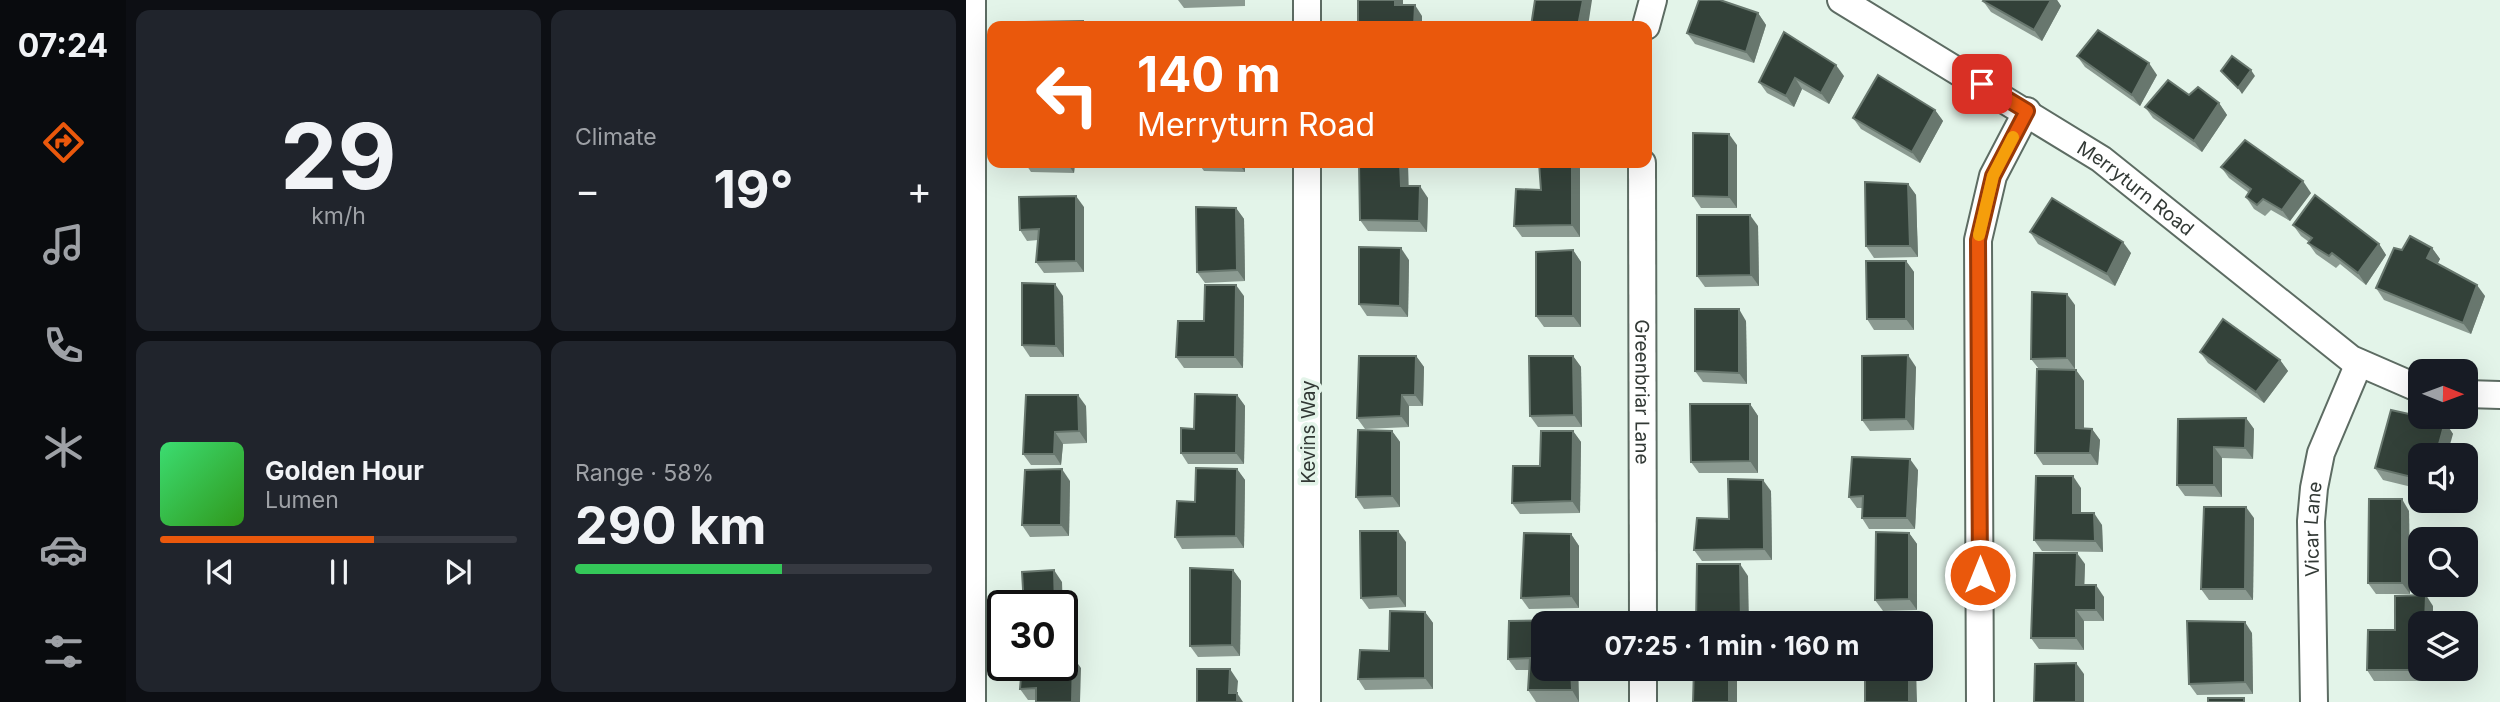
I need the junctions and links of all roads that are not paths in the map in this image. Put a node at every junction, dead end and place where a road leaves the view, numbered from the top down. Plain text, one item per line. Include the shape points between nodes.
1 (972, 0) edge
2 (1307, 0) edge
3 (1653, 0) edge
4 (1841, 0) edge
5 (1307, 21) edge
6 (1647, 21) edge
7 (2027, 111) junction
8 (1307, 168) edge
9 (1642, 168) edge
10 (2359, 363) junction
11 (2408, 383) edge
12 (2478, 394) edge
13 (2500, 395) edge
14 (1643, 611) edge
15 (1643, 681) edge
16 (972, 702) edge
17 (1307, 702) edge
18 (1643, 702) edge
19 (1980, 702) edge
20 (2314, 702) edge

1 - 16 street
2 - 5 street
3 - 6 street
4 - 7 street, Merryturn Road
7 - 10 street, Merryturn Road via 2101,159
7 - 19 street via 1993,176 1978,240
8 - 17 street, Kevins Way
9 - 14 street, Greenbriar Lane
10 - 11 street, Merryturn Road
10 - 20 street, Vicar Lane via 2321,453 2314,488
12 - 13 street
15 - 18 street

